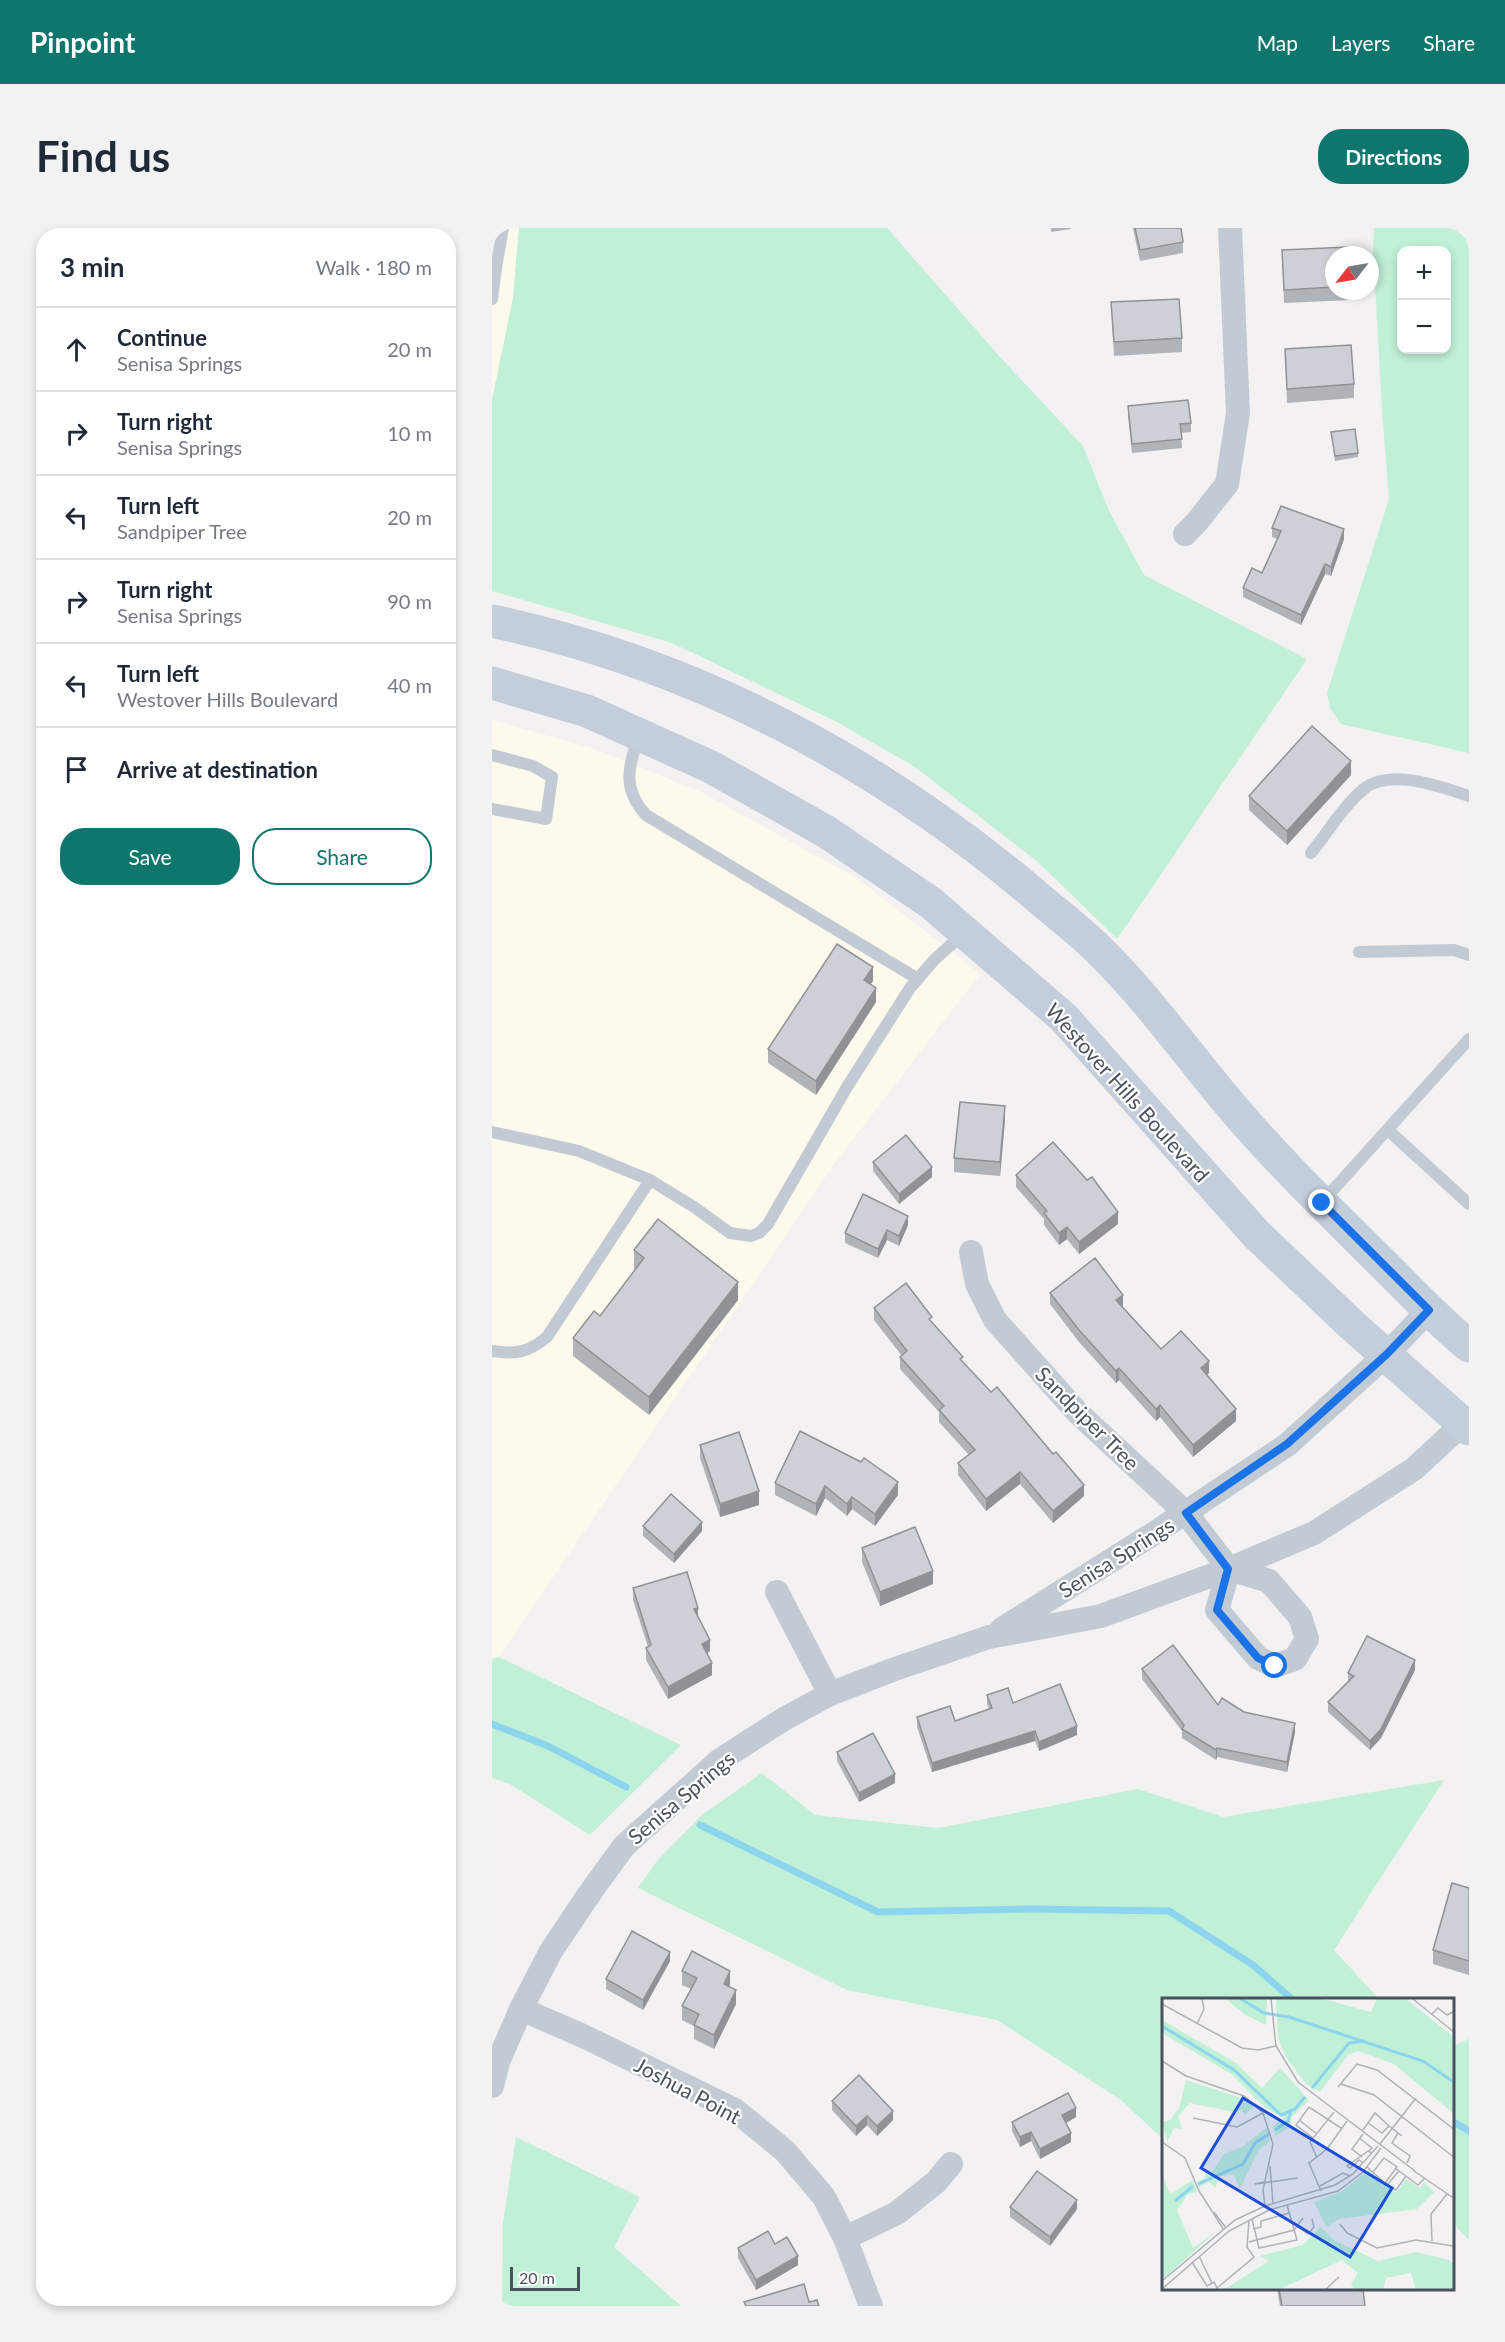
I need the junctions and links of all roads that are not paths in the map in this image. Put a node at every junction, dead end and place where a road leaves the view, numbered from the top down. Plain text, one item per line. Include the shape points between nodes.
1 (503, 228) edge
2 (1230, 228) edge
3 (494, 268) edge
4 (492, 299) edge
5 (1185, 534) dead end
6 (492, 621) edge
7 (492, 683) edge
8 (639, 734) junction
9 (492, 755) edge
10 (1469, 796) edge
11 (492, 809) edge
12 (1311, 853) dead end
13 (966, 931) junction
14 (1359, 952) dead end
15 (1469, 955) edge
16 (918, 979) junction
17 (1469, 1040) edge
18 (1388, 1130) junction
19 (492, 1132) edge
20 (650, 1180) junction
21 (1322, 1203) junction
22 (1469, 1204) edge
23 (971, 1252) dead end
24 (1429, 1310) junction
25 (1469, 1346) edge
26 (492, 1351) edge
27 (1387, 1354) junction
28 (1467, 1424) edge
29 (1186, 1513) junction
30 (1228, 1569) junction
31 (777, 1592) dead end
32 (989, 1636) junction
33 (830, 1694) junction
34 (520, 2009) junction
35 (492, 2086) edge
36 (951, 2164) dead end
37 (845, 2238) junction
38 (871, 2306) edge

1 - 3 lane
2 - 5 street via 1238,413 1227,484
3 - 4 lane
6 - 21 main road via 608,651 684,679 774,719 926,811 1002,867 1099,950 1228,1102
7 - 8 main road, Westover Hills Boulevard via 587,711
8 - 13 main road, Westover Hills Boulevard via 711,767 825,831
8 - 16 lane via 628,769 634,796 646,815
9 - 11 lane via 534,766 552,777 546,819
10 - 12 lane via 1406,780 1372,784 1348,806
13 - 16 lane
13 - 27 main road, Westover Hills Boulevard via 1064,1018 1257,1235
14 - 15 lane via 1454,950
16 - 20 lane via 759,1233 730,1233
17 - 18 lane
18 - 21 lane
18 - 22 lane
19 - 20 lane via 579,1151
20 - 26 lane via 546,1337 524,1352
21 - 24 main road
23 - 29 street, Sandpiper Tree via 977,1284 995,1320 1078,1413
24 - 25 main road
24 - 27 street, Senisa Springs
27 - 28 main road, Westover Hills Boulevard
27 - 29 street, Senisa Springs via 1287,1444
28 - 30 street, Senisa Springs via 1414,1469 1314,1533
29 - 30 street, Sandpiper Tree
29 - 32 street, Senisa Springs
30 - 32 street, Senisa Springs via 1101,1616
31 - 33 street
32 - 33 street, Senisa Springs
33 - 34 street, Senisa Springs via 720,1760 624,1846 551,1951
34 - 35 street, Senisa Springs
34 - 37 street, Joshua Point via 735,2110 785,2151 824,2197
36 - 37 street via 936,2182 897,2213
37 - 38 street, Joshua Point

